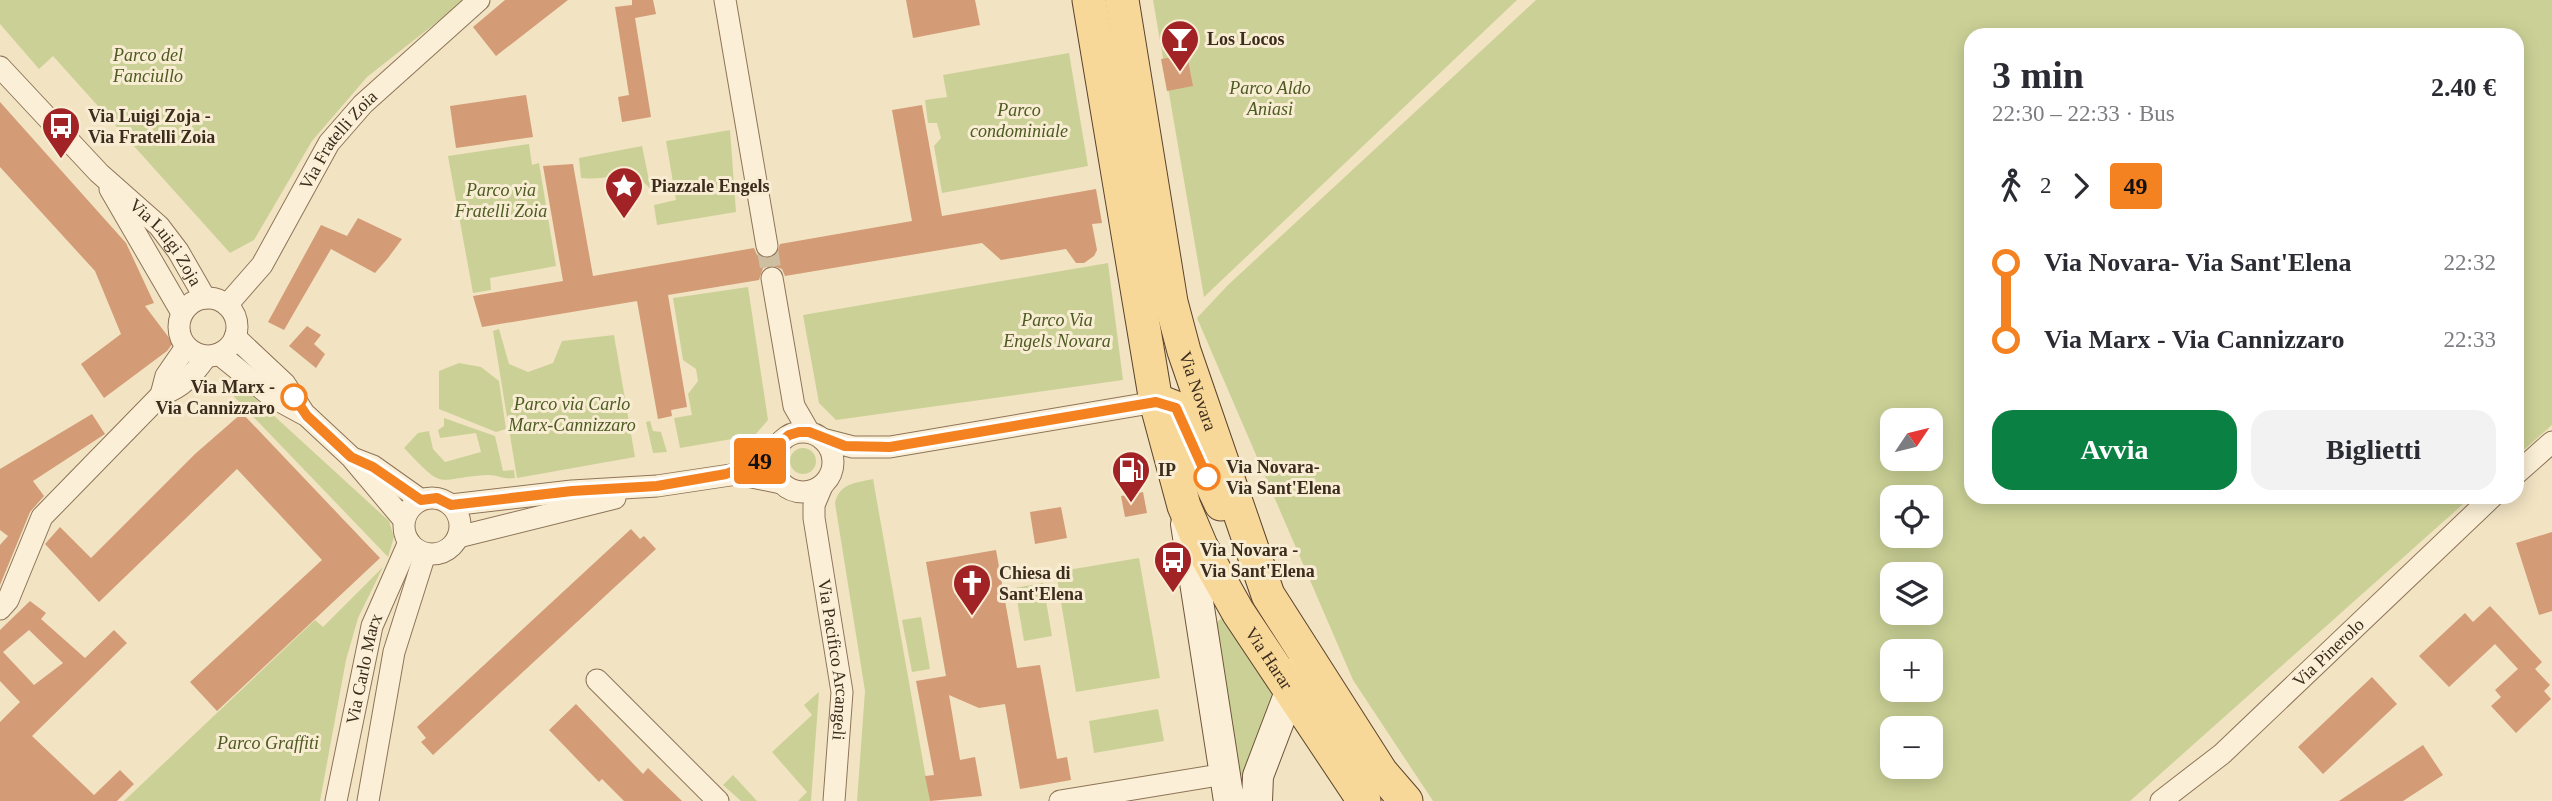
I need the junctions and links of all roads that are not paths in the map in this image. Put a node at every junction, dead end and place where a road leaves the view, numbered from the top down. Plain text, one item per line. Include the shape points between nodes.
1 (479, 0) edge
2 (725, 0) edge
3 (1089, 0) edge
4 (1122, 0) edge
5 (0, 67) edge
6 (99, 173) junction
7 (767, 246) tunnel mouth
8 (772, 278) tunnel mouth
9 (205, 298) junction
10 (227, 305) junction
11 (182, 313) junction
12 (235, 337) junction
13 (186, 346) junction
14 (1184, 351) junction
15 (213, 356) junction
16 (161, 395) junction
17 (1156, 402) junction
18 (307, 416) junction
19 (816, 435) junction
20 (2552, 442) edge
21 (890, 447) junction
22 (775, 449) junction
23 (351, 457) junction
24 (2524, 467) edge
25 (726, 474) junction
26 (825, 483) junction
27 (657, 486) junction
28 (787, 487) junction
29 (421, 500) junction
30 (2485, 504) edge
31 (451, 505) junction
32 (1184, 506) junction
33 (814, 518) junction
34 (404, 520) junction
35 (458, 537) junction
36 (417, 548) junction
37 (1268, 595) junction
38 (0, 609) edge
39 (1304, 654) junction
40 (597, 680) dead end
41 (1290, 692) junction
42 (1227, 788) edge
43 (1257, 796) edge
44 (336, 801) edge
45 (368, 801) edge
46 (718, 801) edge
47 (835, 801) edge
48 (1060, 801) edge
49 (1364, 801) edge
50 (1406, 801) edge
51 (2161, 801) edge

1 - 10 street, Via Fratelli Zoia via 363,104 329,143 262,265
2 - 7 street
3 - 17 main road, Via Novara
4 - 14 main road, Via Novara via 1166,278
5 - 6 street, Via Luigi Zoja
6 - 9 street, Via Luigi Zoja via 159,226
6 - 11 street, Via Luigi Zoja
8 - 19 street via 794,405
9 - 10 street
9 - 11 street, Via Luigi Zoja via 192,302
10 - 12 street via 237,323
11 - 13 street, Via Luigi Zoja via 178,331
12 - 15 street via 230,346
12 - 18 street via 285,384
13 - 15 street
13 - 16 street via 166,376
14 - 17 main road
14 - 37 main road, Via Novara
15 - 16 street via 179,388
15 - 18 street
16 - 38 street via 42,517 8,600
17 - 21 street
17 - 32 main road, Via Novara
17 - 37 main road via 1176,408
18 - 23 street
19 - 21 street via 853,447
19 - 22 street via 789,435
19 - 26 street via 834,460
20 - 24 street
21 - 26 street via 852,461
22 - 25 street via 750,466
22 - 28 street via 774,470
23 - 29 street
23 - 34 street
25 - 27 street
25 - 28 street via 758,476
26 - 28 street via 813,491
26 - 33 street, Via Pacifico Arcangeli via 814,505
27 - 31 street
27 - 35 street
28 - 33 street, Via Pacifico Arcangeli via 804,501
29 - 31 street via 437,498
29 - 34 street
30 - 51 street, Via Pinerolo via 2222,754
31 - 35 street via 460,522
32 - 41 main road, Via Harar via 1221,582
32 - 42 street, Via Novara
33 - 47 street, Via Pacifico Arcangeli via 842,692
34 - 36 street, Via Carlo Marx
35 - 36 street via 444,552
36 - 44 street, Via Carlo Marx via 372,626
36 - 45 street, Via Carlo Marx
37 - 39 main road, Via Novara
39 - 41 street
39 - 50 main road, Via Harar via 1381,772
40 - 46 street
41 - 43 street via 1258,776
41 - 49 main road, Via Harar
42 - 43 street
42 - 48 street

